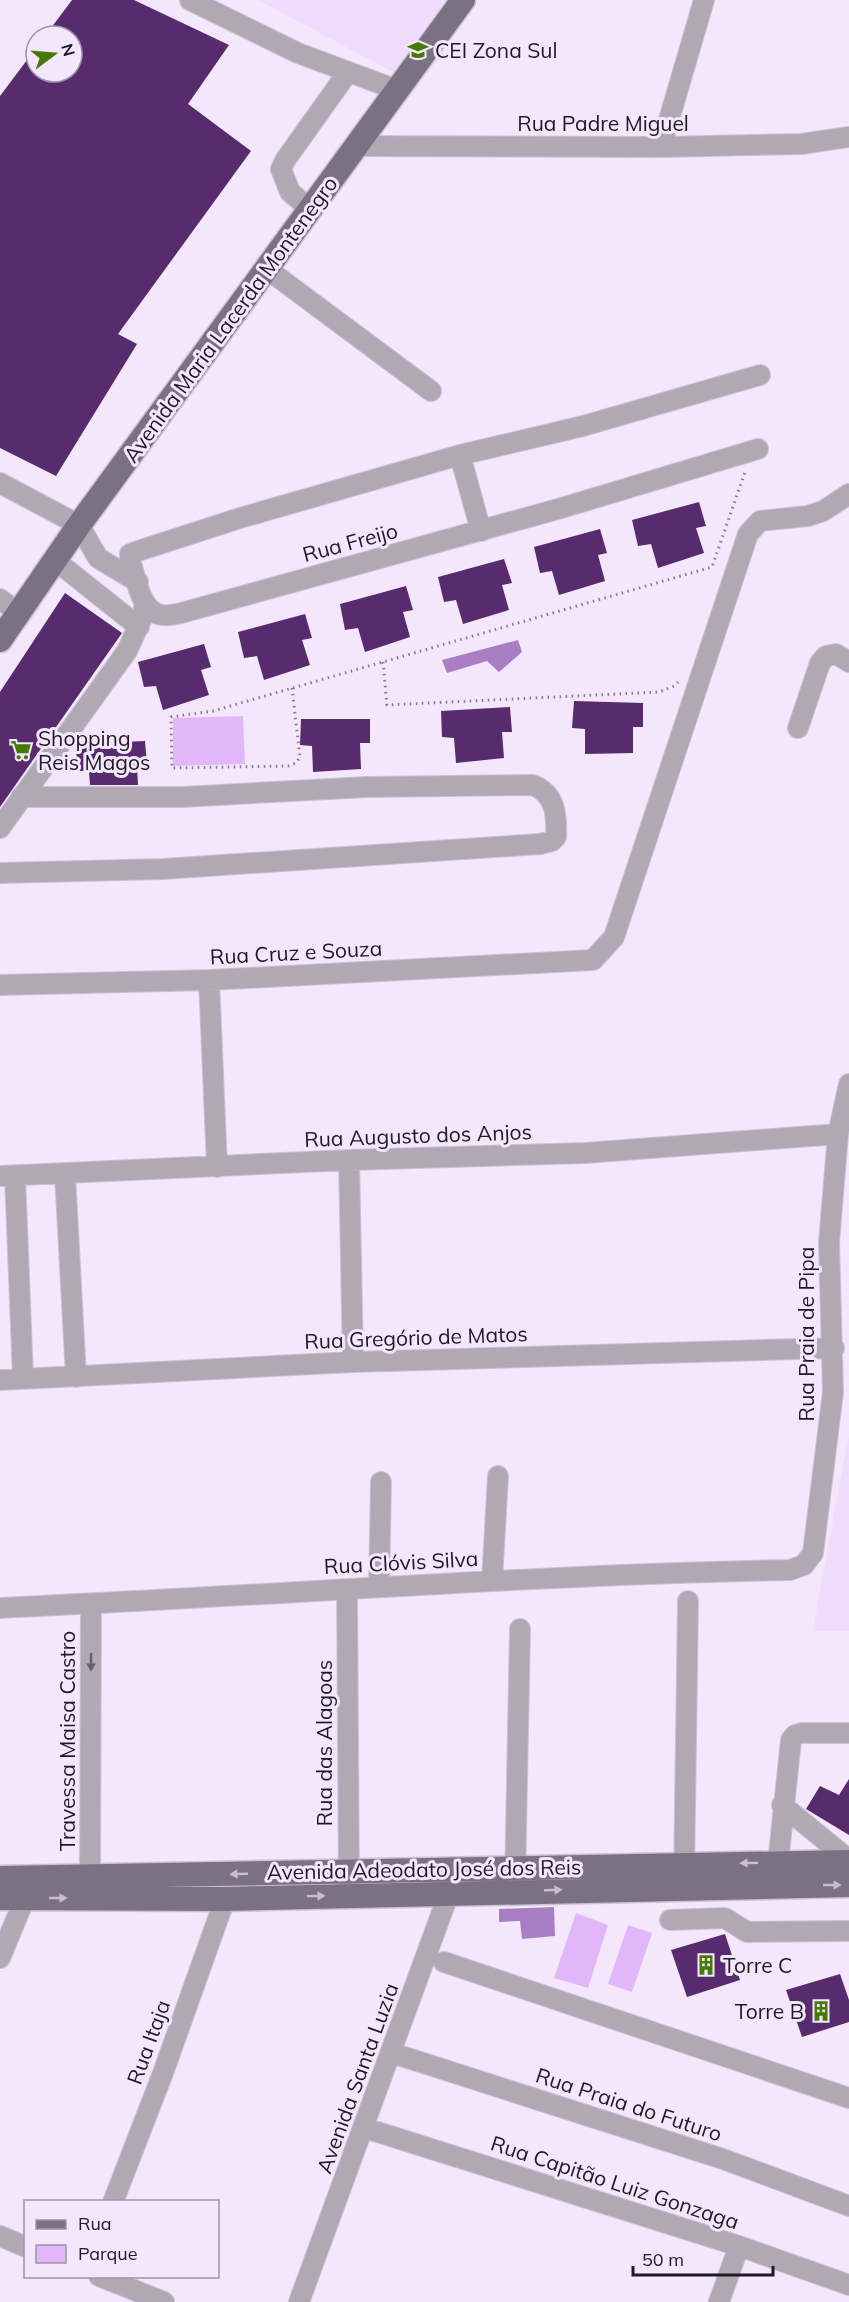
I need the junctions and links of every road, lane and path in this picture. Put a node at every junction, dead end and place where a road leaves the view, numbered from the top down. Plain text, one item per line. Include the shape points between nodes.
1 (190, 0) edge
2 (463, 0) edge
3 (704, 0) edge
4 (348, 72) junction
5 (397, 90) junction
6 (849, 137) edge
7 (357, 146) junction
8 (661, 147) junction
9 (310, 209) junction
10 (267, 269) junction
11 (760, 375) dead end
12 (431, 391) dead end
13 (755, 449) joint
14 (460, 455) junction
15 (0, 483) edge
16 (849, 494) edge
17 (79, 525) junction
18 (481, 531) junction
19 (56, 561) junction
20 (712, 567) junction
21 (715, 575) dead end
22 (138, 582) junction
23 (145, 603) junction
24 (9, 606) edge
25 (139, 627) junction
26 (0, 640) edge
27 (383, 662) junction
28 (849, 662) edge
29 (680, 677) dead end
30 (292, 688) junction
31 (798, 728) dead end
32 (21, 797) junction
33 (0, 828) edge
34 (0, 873) edge
35 (209, 980) junction
36 (0, 985) edge
37 (849, 1084) edge
38 (838, 1134) junction
39 (349, 1160) junction
40 (217, 1167) junction
41 (65, 1174) junction
42 (7, 1176) edge
43 (834, 1348) junction
44 (353, 1362) junction
45 (76, 1377) junction
46 (23, 1378) junction
47 (0, 1380) edge
48 (498, 1476) dead end
49 (381, 1482) dead end
50 (804, 1565) joint
51 (492, 1581) junction
52 (379, 1586) junction
53 (347, 1589) junction
54 (688, 1601) dead end
55 (92, 1604) junction
56 (0, 1608) edge
57 (520, 1629) dead end
58 (849, 1732) edge
59 (782, 1805) junction
60 (849, 1861) edge
61 (778, 1863) junction
62 (516, 1866) junction
63 (452, 1868) junction
64 (350, 1870) junction
65 (684, 1875) junction
66 (90, 1877) junction
67 (0, 1878) edge
68 (849, 1885) edge
69 (26, 1888) junction
70 (515, 1892) junction
71 (449, 1893) junction
72 (349, 1896) junction
73 (0, 1898) edge
74 (225, 1899) junction
75 (670, 1920) dead end
76 (849, 1930) edge
77 (0, 1958) edge
78 (444, 1962) dead end
79 (392, 2053) junction
80 (849, 2098) edge
81 (365, 2128) junction
82 (114, 2200) edge
83 (849, 2206) edge
84 (0, 2236) edge
85 (24, 2246) edge
86 (739, 2246) junction
87 (102, 2278) edge
88 (849, 2285) edge
89 (164, 2302) edge
90 (299, 2302) edge
91 (719, 2302) edge

1 - 4 street via 297,53
2 - 5 main road, Avenida Maria Lacerda Montenegro
3 - 8 street
4 - 5 street
4 - 9 street via 281,170 290,192
5 - 7 main road, Avenida Maria Lacerda Montenegro
6 - 8 street, Rua Padre Miguel via 801,144
7 - 8 street, Rua Padre Miguel
7 - 9 main road, Avenida Maria Lacerda Montenegro
9 - 10 main road, Avenida Maria Lacerda Montenegro
10 - 12 street
10 - 17 main road, Avenida Maria Lacerda Montenegro
11 - 14 street via 583,426
13 - 18 street, Rua Freijo
13 - 20 path
14 - 18 street
14 - 22 street via 130,554
15 - 17 street
16 - 35 street, Rua Cruz e Souza via 808,516 760,521 748,534 614,937 593,960
17 - 19 main road, Avenida Maria Lacerda Montenegro
17 - 22 street via 98,558
18 - 23 street, Rua Freijo via 182,613 163,615
19 - 24 main road, Avenida Maria Lacerda Montenegro
19 - 25 street
20 - 21 path
20 - 27 path
22 - 23 street
23 - 25 street
24 - 26 main road, Avenida Maria Lacerda Montenegro
25 - 32 street via 127,651
27 - 29 path via 387,705 658,692 674,686
27 - 30 path
28 - 31 street via 836,654 826,656 820,663
30 - 30 path via 213,711 171,717 172,768 296,763 300,757
32 - 33 street
32 - 34 street via 182,797 367,787 533,785 546,790 553,804 556,837 540,844 163,868
35 - 36 street, Rua Cruz e Souza
35 - 40 street
37 - 38 street, Rua Praia de Pipa
38 - 39 street, Rua Augusto dos Anjos via 585,1153
38 - 43 street, Rua Praia de Pipa via 829,1242
39 - 40 street, Rua Augusto dos Anjos
39 - 44 street
40 - 41 street, Rua Augusto dos Anjos
41 - 42 street, Rua Augusto dos Anjos
41 - 45 street
42 - 46 street
43 - 44 street, Rua Gregório de Matos
43 - 50 street, Rua Praia de Pipa via 821,1499 813,1553
44 - 45 street, Rua Gregório de Matos
45 - 46 street, Rua Gregório de Matos
46 - 47 street, Rua Gregório de Matos
48 - 51 street
49 - 52 street
50 - 51 street, Rua Clóvis Silva via 790,1570
51 - 52 street, Rua Clóvis Silva
52 - 53 street, Rua Clóvis Silva
53 - 55 street, Rua Clóvis Silva
53 - 64 street, Rua das Alagoas
54 - 65 street
55 - 56 street, Rua Clóvis Silva
55 -> 66 street, Travessa Maisa Castro
57 - 62 street
58 - 59 street via 795,1735 791,1740
59 - 60 street
59 - 61 street
60 - 61 main road, Avenida Adeodato José dos Reis
61 -> 65 main road, Avenida Adeodato José dos Reis
62 - 63 main road, Avenida Adeodato José dos Reis
62 - 65 main road, Avenida Adeodato José dos Reis
62 - 70 street
63 - 64 main road, Avenida Adeodato José dos Reis
63 - 71 street, Avenida Santa Luzia
64 -> 66 main road, Avenida Adeodato José dos Reis
64 - 72 street, Rua das Alagoas
65 -> 68 main road, Avenida Adeodato José dos Reis
70 -> 65 main road, Avenida Adeodato José dos Reis
66 - 69 main road, Avenida Adeodato José dos Reis
67 - 69 main road, Avenida Adeodato José dos Reis
69 - 73 main road, Avenida Adeodato José dos Reis
69 -> 74 main road, Avenida Adeodato José dos Reis
69 - 77 street
70 - 71 main road, Avenida Adeodato José dos Reis
71 - 72 main road, Avenida Adeodato José dos Reis
71 - 79 street, Avenida Santa Luzia
74 -> 72 main road, Avenida Adeodato José dos Reis
74 - 82 street, Rua Itaja
75 - 76 street via 725,1918 747,1932
78 - 80 street
79 - 81 street, Avenida Santa Luzia
79 - 83 street, Rua Praia do Futuro via 723,2159
81 - 86 street, Rua Capitão Luiz Gonzaga
81 - 90 street, Avenida Santa Luzia
84 - 85 street
86 - 88 street, Rua Capitão Luiz Gonzaga
86 - 91 street
87 - 89 street

